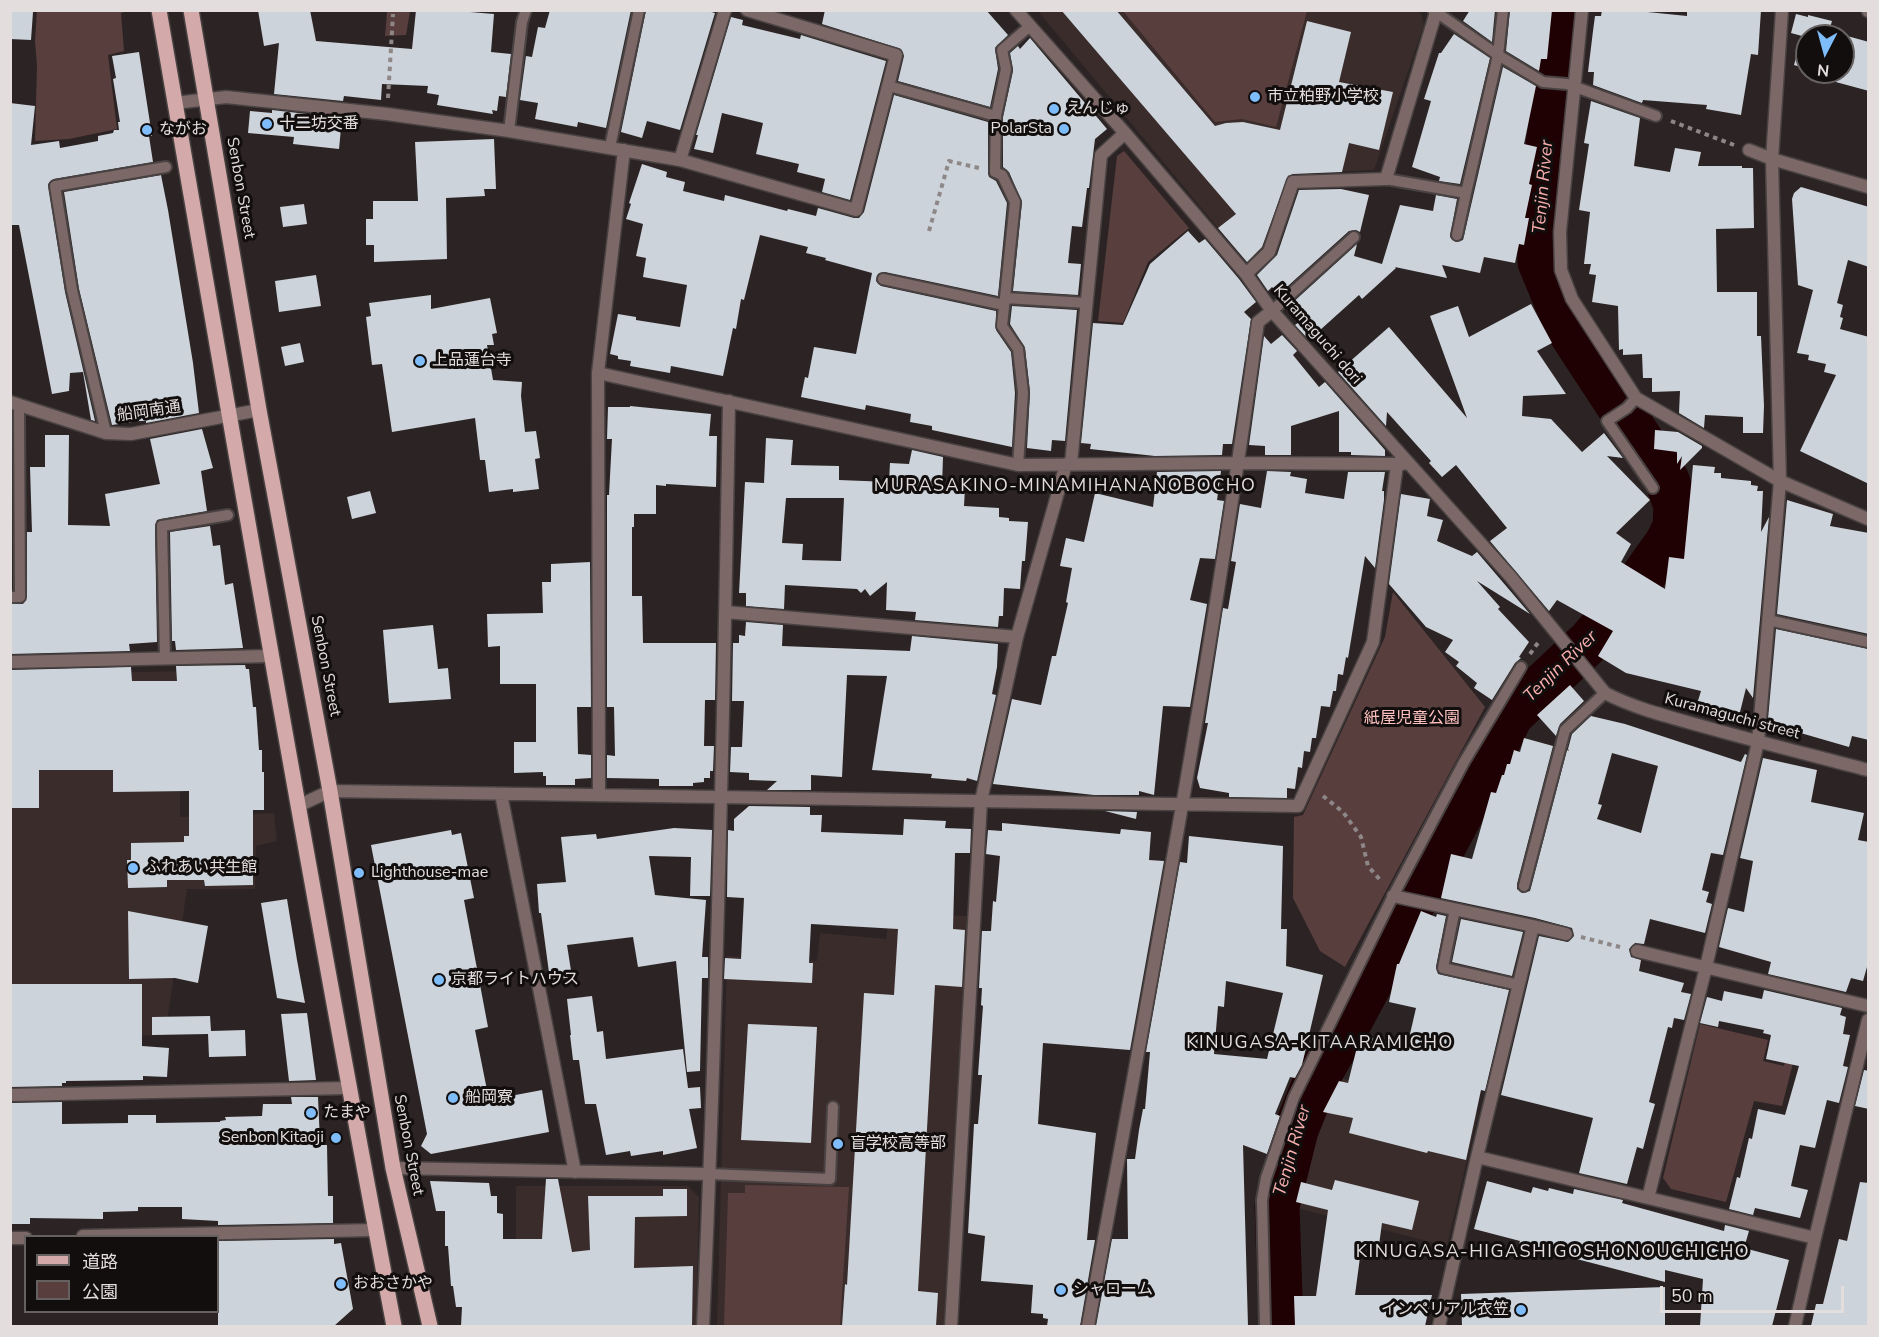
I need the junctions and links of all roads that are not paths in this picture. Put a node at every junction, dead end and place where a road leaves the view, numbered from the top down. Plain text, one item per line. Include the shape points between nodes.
1 (159, 10) edge
2 (191, 10) edge
3 (526, 10) edge
4 (639, 10) edge
5 (725, 10) edge
6 (747, 10) edge
7 (1016, 10) edge
8 (1503, 10) edge
9 (1582, 10) edge
10 (1782, 10) edge
11 (1435, 11) edge
12 (1030, 26) junction
13 (1498, 55) junction
14 (889, 86) junction
15 (1571, 86) junction
16 (207, 98) junction
17 (175, 103) junction
18 (996, 116) junction
19 (1656, 116) road end
20 (509, 130) junction
21 (1125, 133) junction
22 (610, 147) junction
23 (624, 150) junction
24 (1749, 150) road end
25 (1772, 159) junction
26 (680, 160) junction
27 (166, 167) dead end
28 (1386, 179) junction
29 (1869, 187) edge
30 (1466, 193) junction
31 (1457, 235) dead end
32 (1354, 237) dead end
33 (1246, 274) junction
34 (883, 279) dead end
35 (1004, 301) junction
36 (1086, 303) junction
37 (1272, 311) junction
38 (598, 373) junction
39 (1636, 398) junction
40 (729, 401) junction
41 (15, 403) edge
42 (259, 410) junction
43 (230, 414) junction
44 (106, 433) junction
45 (1239, 463) junction
46 (1068, 464) junction
47 (1403, 464) junction
48 (1017, 465) junction
49 (1780, 481) junction
50 (1653, 488) dead end
51 (228, 515) dead end
52 (1869, 519) edge
53 (10, 597) edge
54 (725, 612) junction
55 (1768, 620) junction
56 (1017, 637) junction
57 (1869, 642) edge
58 (270, 656) junction
59 (165, 658) junction
60 (10, 662) edge
61 (1521, 667) road end
62 (1595, 679) joint
63 (1605, 693) junction
64 (1758, 742) junction
65 (1869, 770) edge
66 (330, 791) junction
67 (501, 794) junction
68 (599, 794) junction
69 (720, 797) junction
70 (981, 801) junction
71 (1183, 804) junction
72 (298, 806) junction
73 (1524, 886) dead end
74 (1397, 897) junction
75 (1455, 909) junction
76 (1533, 926) junction
77 (1566, 934) road end
78 (1637, 951) road end
79 (1706, 967) junction
80 (1519, 985) junction
81 (1869, 1006) edge
82 (1869, 1020) edge
83 (348, 1088) junction
84 (10, 1095) edge
85 (833, 1107) dead end
86 (1477, 1157) junction
87 (393, 1168) junction
88 (575, 1172) junction
89 (710, 1174) junction
90 (1648, 1198) junction
91 (375, 1230) junction
92 (132, 1235) edge
93 (1815, 1238) junction
94 (394, 1326) edge
95 (430, 1326) edge
96 (703, 1326) edge
97 (951, 1326) edge
98 (1088, 1326) edge
99 (1265, 1326) edge
100 (1439, 1326) edge
101 (1795, 1326) edge

1 - 17 main road
2 - 16 main road, Senbon Street
3 - 20 lane
4 - 22 lane
5 - 26 street
6 - 14 street via 896,55
7 - 12 street, Kuramaguchi dori
8 - 13 lane
9 - 15 street
10 - 25 street
11 - 13 lane
11 - 28 street
12 - 18 lane via 1002,50 1006,69
12 - 21 street, Kuramaguchi dori
13 - 15 lane via 1544,82
13 - 30 lane
14 - 18 lane
14 - 26 street via 856,210
15 - 19 lane
15 - 39 street via 1560,232 1561,270 1572,299
16 - 17 street
16 - 20 street via 387,114
16 - 42 main road, Senbon Street
17 - 43 main road
18 - 35 lane via 995,172 1002,175 1015,202
20 - 22 street
21 - 33 street, Kuramaguchi dori
21 - 36 street via 1101,155
22 - 23 street
23 - 26 street
23 - 38 street
24 - 25 street
25 - 29 street
25 - 49 street
27 - 44 lane via 55,186 72,290
28 - 30 lane
28 - 33 street via 1293,182 1269,252
30 - 31 lane
32 - 37 lane
33 - 37 street, Kuramaguchi dori
34 - 35 lane
35 - 36 lane
35 - 48 lane via 1002,326 1018,349 1023,393
36 - 46 street
37 - 45 street via 1258,322
37 - 47 street, Kuramaguchi dori
38 - 40 street
38 - 68 street
39 - 49 street
39 - 50 lane via 1607,421
40 - 48 street
40 - 54 street
41 - 44 street, 船岡南通
41 - 53 lane via 20,597
42 - 43 street, 船岡南通
42 - 66 main road, Senbon Street
43 - 44 street, 船岡南通 via 131,434
43 - 58 main road
45 - 46 street
45 - 47 street
45 - 71 street
46 - 48 street
46 - 56 street
47 - 62 street, Kuramaguchi dori via 1510,576
47 - 71 street via 1373,642 1298,806
49 - 52 street
49 - 55 street
51 - 59 lane via 162,526
54 - 56 street
54 - 69 street
55 - 57 lane
55 - 64 street
56 - 70 street
58 - 59 street
58 - 72 main road
59 - 60 street
61 - 74 lane via 1464,762
62 - 63 street, Kuramaguchi street
63 - 64 street, Kuramaguchi street via 1644,710
63 - 73 lane via 1565,730
64 - 65 street, Kuramaguchi street
64 - 79 street
66 - 67 street
66 - 72 street
66 - 87 main road, Senbon Street
67 - 68 street
67 - 88 street
68 - 69 street
69 - 70 street
69 - 89 street
70 - 71 street
70 - 97 street
71 - 98 street
72 - 83 main road
74 - 75 street
74 - 99 lane via 1294,1097 1266,1178 1262,1200
75 - 76 street
75 - 80 lane via 1443,968
76 - 77 street
76 - 80 street
78 - 79 street
79 - 81 street
79 - 90 street
80 - 86 street
82 - 93 street
83 - 84 street
83 - 91 main road
85 - 89 lane via 830,1179
86 - 90 street
86 - 100 street
87 - 88 street
87 - 95 main road, Senbon Street
88 - 89 street
89 - 96 street
90 - 93 street
91 - 92 street
91 - 94 main road
93 - 101 street

